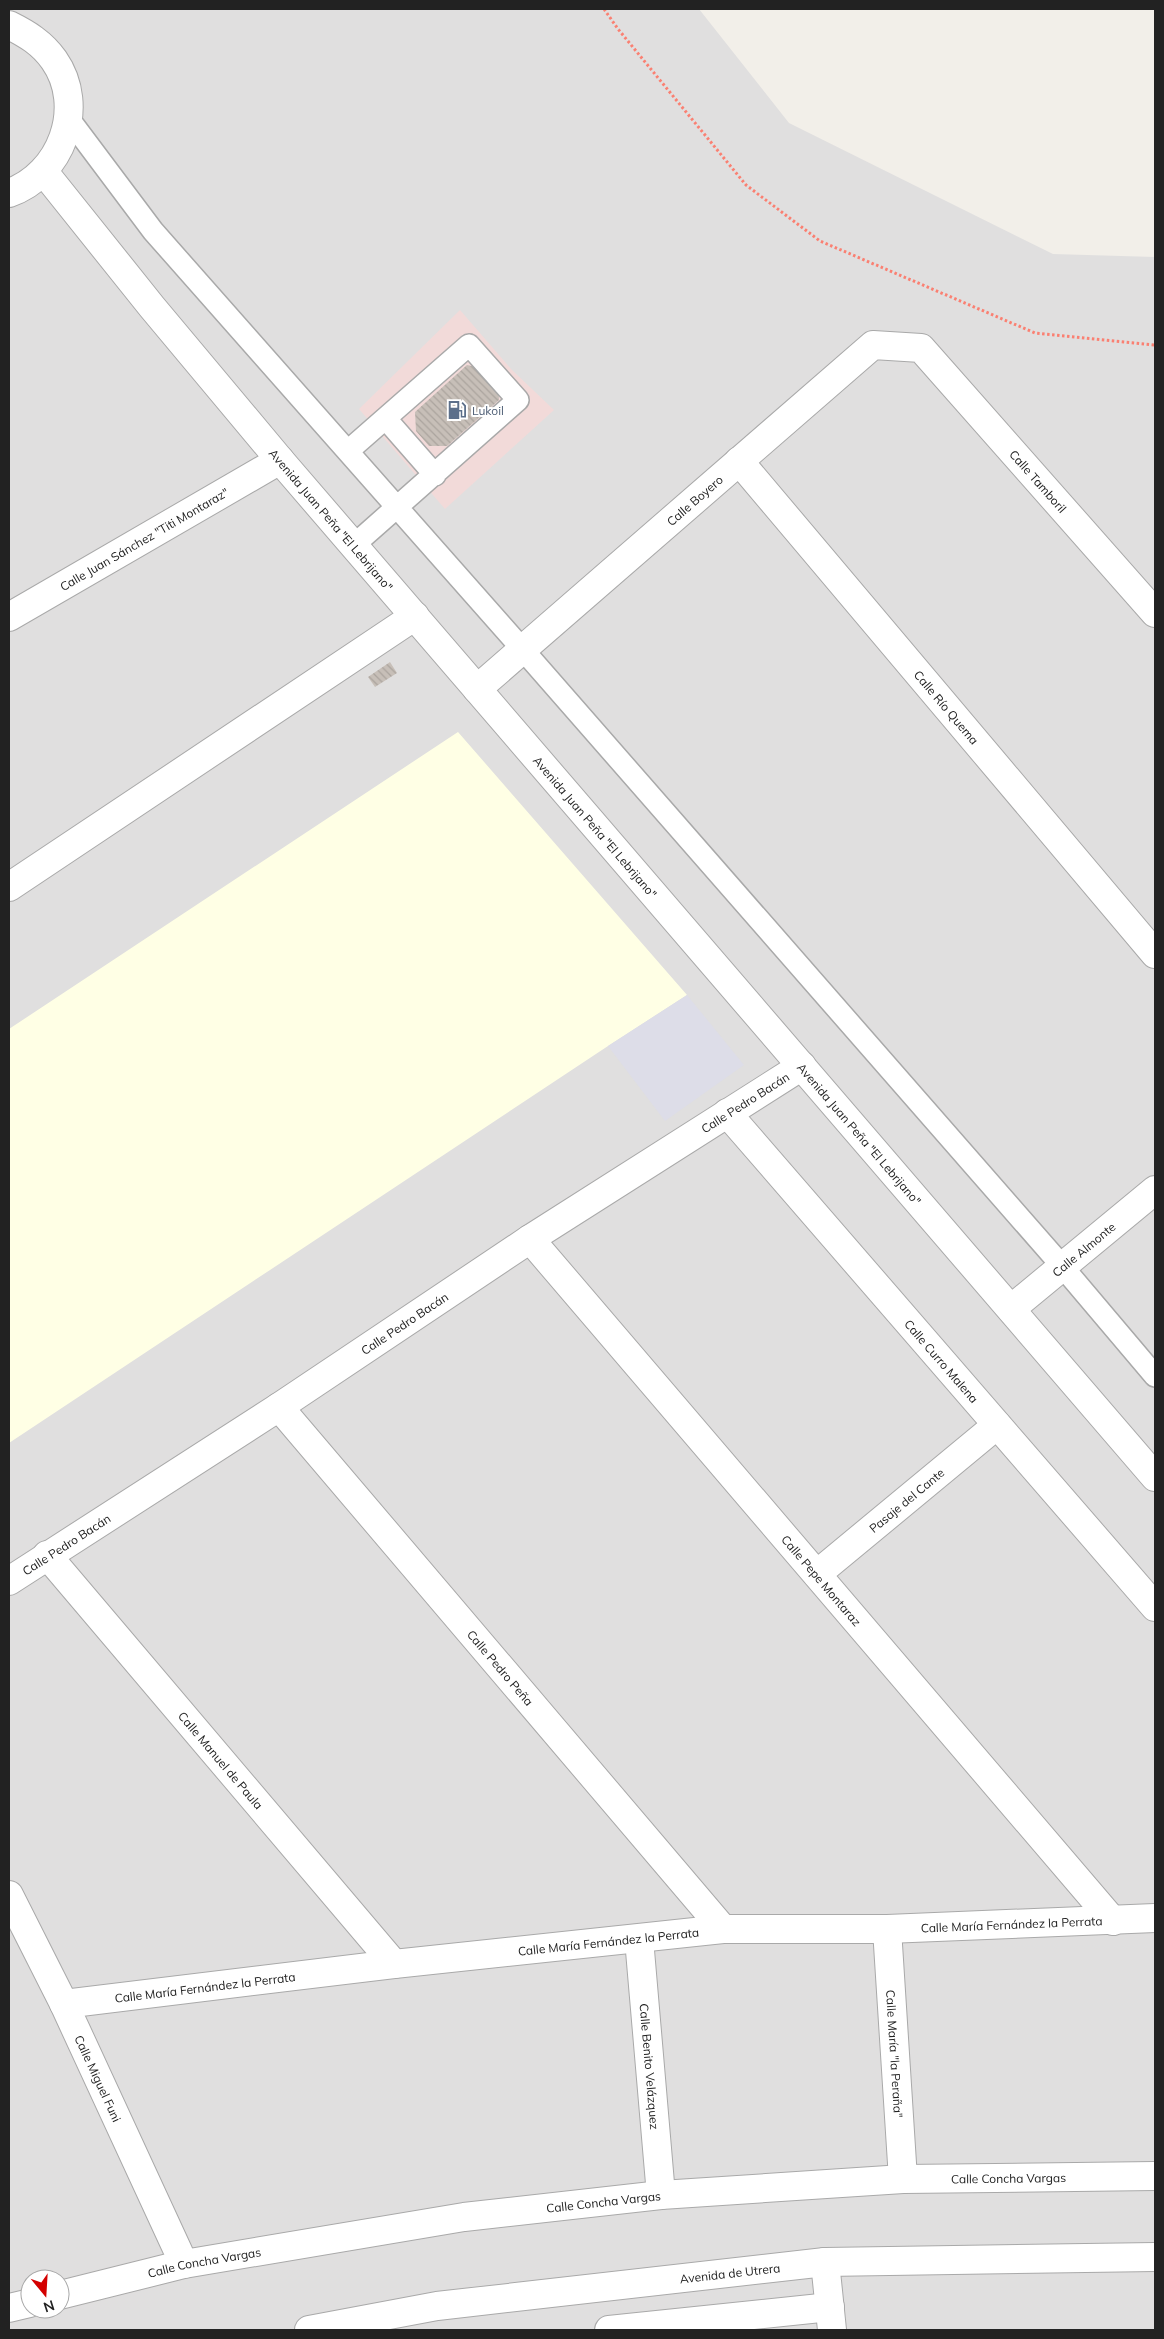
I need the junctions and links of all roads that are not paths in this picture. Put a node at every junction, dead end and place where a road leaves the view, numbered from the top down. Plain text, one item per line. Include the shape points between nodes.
1 (9, 25) edge
2 (69, 119) junction
3 (44, 172) junction
4 (9, 193) edge
5 (922, 348) joint
6 (386, 419) junction
7 (348, 451) junction
8 (280, 460) junction
9 (739, 461) junction
10 (435, 475) junction
11 (396, 507) junction
12 (354, 546) junction
13 (1155, 613) edge
14 (415, 616) junction
15 (9, 617) edge
16 (524, 651) junction
17 (477, 689) junction
18 (9, 887) edge
19 (1155, 954) edge
20 (802, 1066) junction
21 (727, 1113) junction
22 (1155, 1190) edge
23 (530, 1239) junction
24 (1062, 1266) junction
25 (1011, 1309) junction
26 (1155, 1376) edge
27 (279, 1408) junction
28 (997, 1425) junction
29 (1155, 1477) edge
30 (47, 1555) junction
31 (817, 1574) junction
32 (9, 1582) edge
33 (1155, 1608) edge
34 (9, 1895) edge
35 (1155, 1918) edge
36 (1113, 1921) junction
37 (723, 1929) junction
38 (887, 1929) junction
39 (639, 1939) junction
40 (394, 1964) junction
41 (64, 2004) junction
42 (1155, 2176) edge
43 (903, 2179) junction
44 (661, 2195) junction
45 (1155, 2257) edge
46 (825, 2262) junction
47 (184, 2264) junction
48 (70, 2292) edge
49 (831, 2319) edge
50 (309, 2330) edge
51 (609, 2330) edge

1 - 2 street via 34,38 54,61 67,88
2 - 3 street via 61,148
2 - 7 lane via 153,231
3 - 4 street
3 - 8 street, Avenida Juan Peña "El Lebrijano"
5 - 9 street, Calle Boyero via 873,344
5 - 13 street, Calle Tamboril
6 - 7 lane
6 - 10 lane
6 - 10 lane via 469,345 518,400
7 - 11 lane
8 - 12 street, Avenida Juan Peña "El Lebrijano"
8 - 15 street, Calle Juan Sánchez "Titi Montaraz"
9 - 16 street, Calle Boyero
9 - 19 street, Calle Río Quema
10 - 11 lane
11 - 12 lane
11 - 16 lane
12 - 14 street, Avenida Juan Peña "El Lebrijano"
14 - 17 street, Avenida Juan Peña "El Lebrijano"
14 - 18 street
16 - 17 street, Calle Boyero
16 - 24 lane
17 - 20 street, Avenida Juan Peña "El Lebrijano"
20 - 21 street, Calle Pedro Bacán
20 - 25 street, Avenida Juan Peña "El Lebrijano"
21 - 23 street, Calle Pedro Bacán
21 - 28 street, Calle Curro Malena
22 - 24 street, Calle Almonte
23 - 27 street, Calle Pedro Bacán
23 - 31 street, Calle Pepe Montaraz
24 - 25 street, Calle Almonte
24 - 26 lane
25 - 29 street, Avenida Juan Peña "El Lebrijano"
27 - 30 street, Calle Pedro Bacán
27 - 37 street, Calle Pedro Peña
28 - 31 street, Pasaje del Cante
28 - 33 street, Calle Curro Malena
30 - 32 street, Calle Pedro Bacán
30 - 40 street, Calle Manuel de Paula
31 - 36 street, Calle Pepe Montaraz
34 - 41 street, Calle Miguel Funi
35 - 36 street, Calle María Fernández la Perrata
36 - 38 street, Calle María Fernández la Perrata
37 - 38 street, Calle María Fernández la Perrata
37 - 39 street, Calle María Fernández la Perrata
38 - 43 street, Calle María "la Peraña"
39 - 40 street, Calle María Fernández la Perrata
39 - 44 street, Calle Benito Velázquez
40 - 41 street, Calle María Fernández la Perrata
41 - 47 street, Calle Miguel Funi
42 - 43 street, Calle Concha Vargas
43 - 44 street, Calle Concha Vargas
44 - 47 street, Calle Concha Vargas via 464,2217
45 - 46 street, Avenida de Utrera
46 - 49 street
46 - 50 street, Avenida de Utrera via 437,2306
47 - 48 street, Calle Concha Vargas
49 - 51 street

